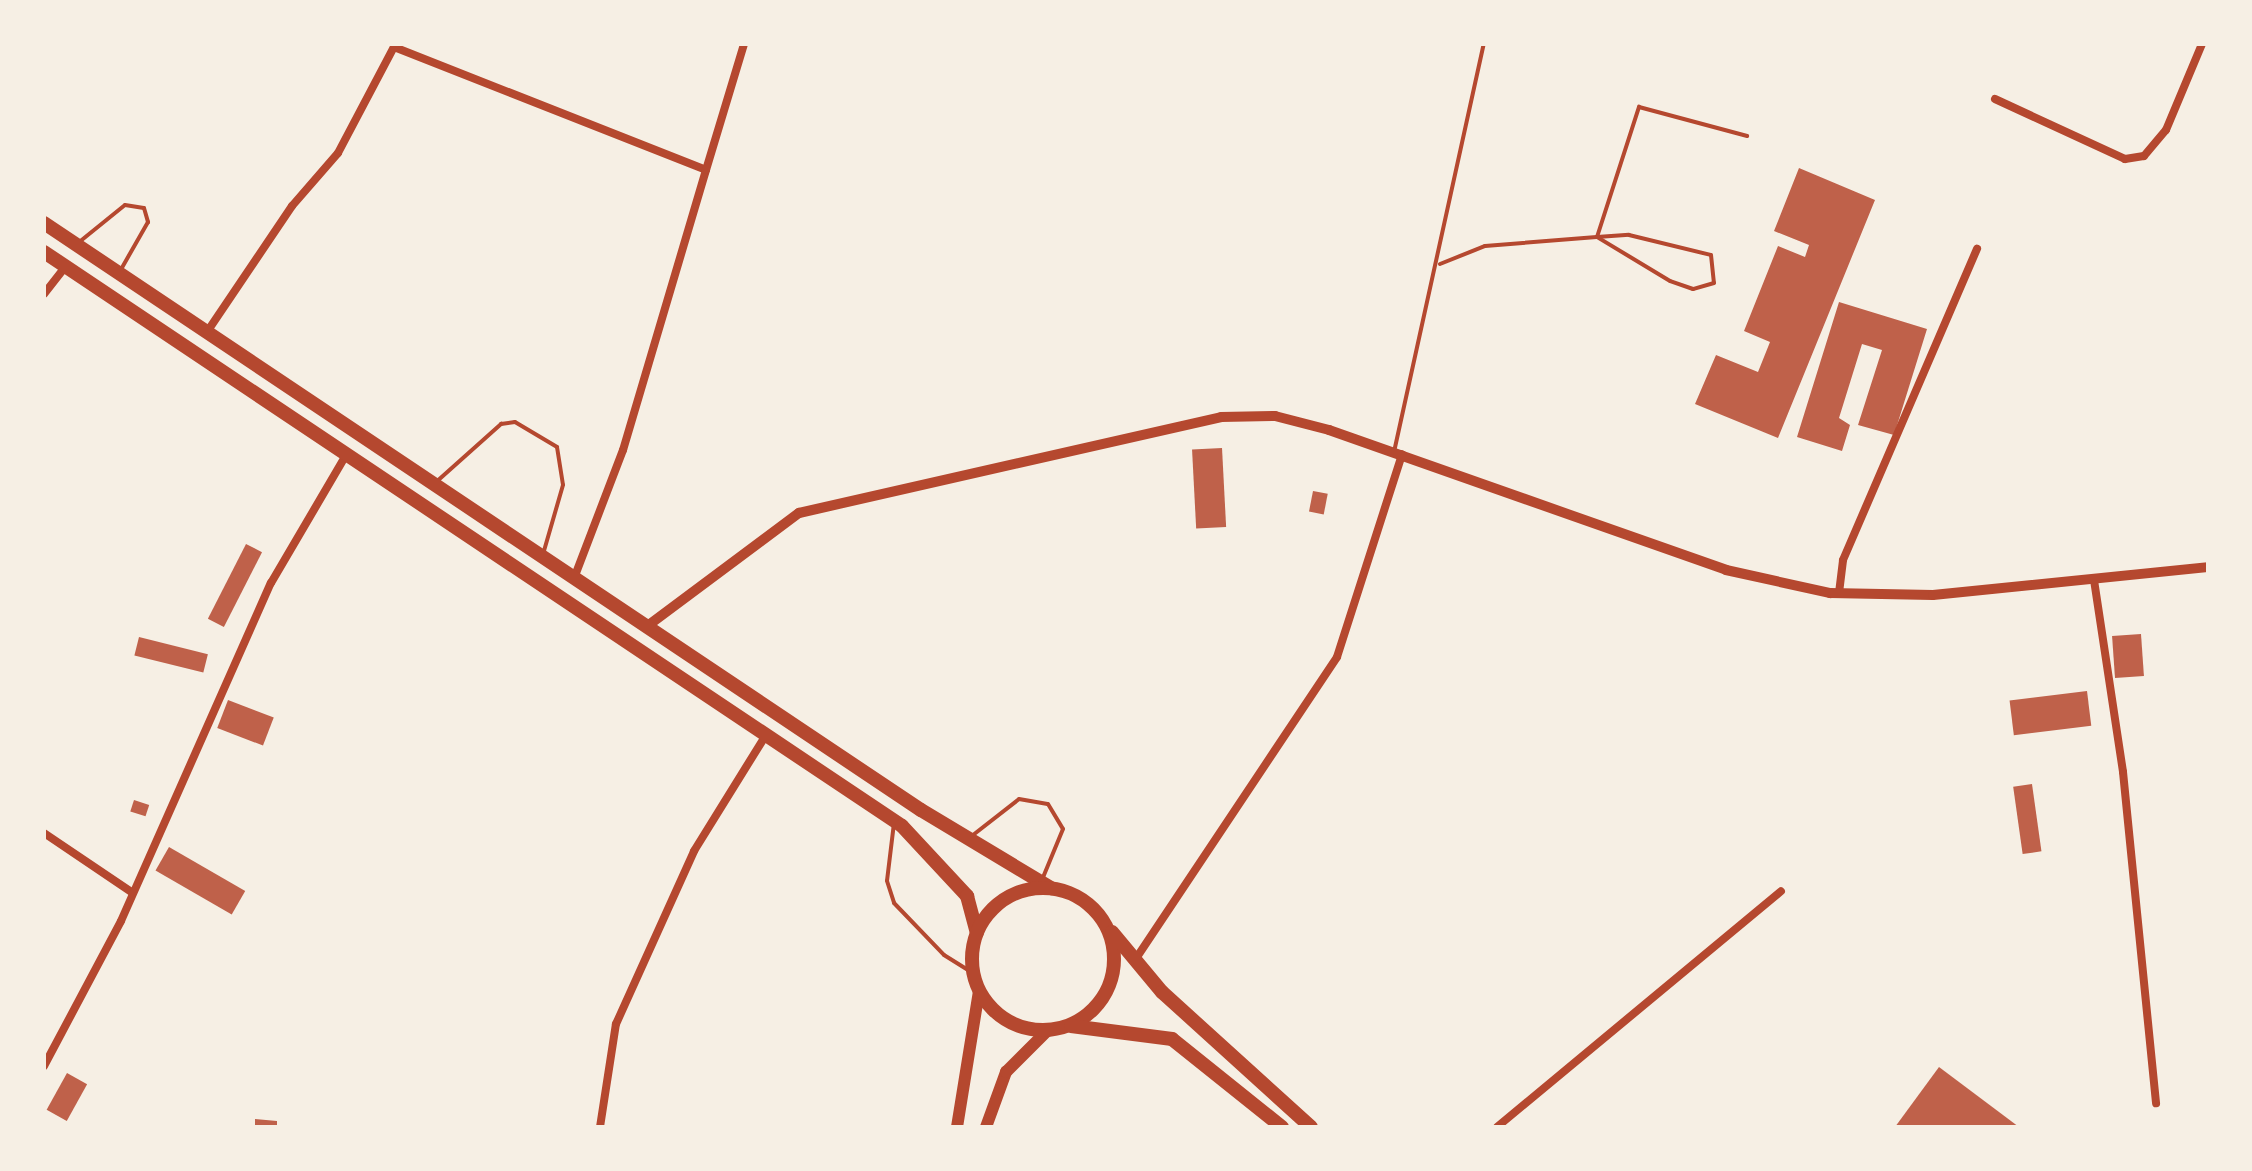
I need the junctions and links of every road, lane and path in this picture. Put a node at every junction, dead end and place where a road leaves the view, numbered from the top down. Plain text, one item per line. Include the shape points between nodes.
1 (744, 44) edge
2 (1484, 44) edge
3 (2202, 44) edge
4 (395, 45) edge
5 (1995, 99) dead end
6 (1747, 136) dead end
7 (706, 170) junction
8 (44, 223) edge
9 (1597, 237) junction
10 (76, 244) junction
11 (1977, 249) dead end
12 (44, 252) edge
13 (1438, 266) junction
14 (65, 267) junction
15 (119, 273) junction
16 (44, 294) edge
17 (207, 332) junction
18 (1398, 453) junction
19 (345, 457) junction
20 (433, 485) junction
21 (542, 557) junction
22 (2208, 567) edge
23 (574, 578) junction
24 (2094, 580) junction
25 (1839, 593) junction
26 (646, 627) junction
27 (766, 735) junction
28 (894, 821) junction
29 (44, 833) edge
30 (969, 839) junction
31 (1046, 885) junction
32 (1781, 891) dead end
33 (133, 893) junction
34 (1106, 926) junction
35 (977, 933) junction
36 (1135, 960) junction
37 (973, 973) junction
38 (979, 991) junction
39 (1070, 1026) junction
40 (1047, 1031) junction
41 (44, 1066) edge
42 (2156, 1103) dead end
43 (600, 1127) edge
44 (957, 1127) edge
45 (986, 1127) edge
46 (1282, 1127) edge
47 (1311, 1127) edge
48 (1497, 1127) edge

1 - 7 street
2 - 13 lane
3 - 5 street via 2166,130 2144,156 2125,159
4 - 7 street
4 - 17 street via 338,153 292,206
6 - 9 lane via 1639,107
7 - 23 street via 623,450
8 - 10 highway
9 - 9 lane via 1670,281 1693,289 1714,283 1711,255 1697,248 1629,235
9 - 13 lane via 1485,246
10 - 15 highway
10 - 15 lane via 125,205 144,208 148,222
11 - 25 street via 1843,560
12 - 14 highway
13 - 18 lane
14 - 16 street
14 - 19 highway
15 - 17 highway
17 - 20 highway
18 - 25 street via 1726,570
18 - 26 street via 1275,416 1221,417 897,490 799,513
18 - 36 street via 1337,657
19 - 27 highway
19 - 33 street via 271,583
20 - 21 highway
20 - 21 lane via 501,424 515,422 557,447 563,485
21 - 23 highway
22 - 24 street
23 - 26 highway
24 - 25 street via 1933,595
24 - 42 street via 2123,772
26 - 30 highway
27 - 28 highway
27 - 43 street via 694,851 616,1024
28 - 35 highway via 949,871 967,896
28 - 37 lane via 887,881 894,903 944,955
29 - 33 street
30 - 31 highway
30 - 31 lane via 1019,799 1048,804 1063,829
31 - 34 highway via 1083,901
31 - 35 highway via 1007,898
32 - 48 street
33 - 41 street
34 - 36 highway
34 - 39 highway via 1113,973 1105,995
35 - 37 highway
36 - 47 highway
37 - 38 highway
38 - 40 highway via 1007,1021
38 - 44 main road
39 - 40 highway
39 - 46 highway via 1172,1039
40 - 45 main road via 1006,1072

